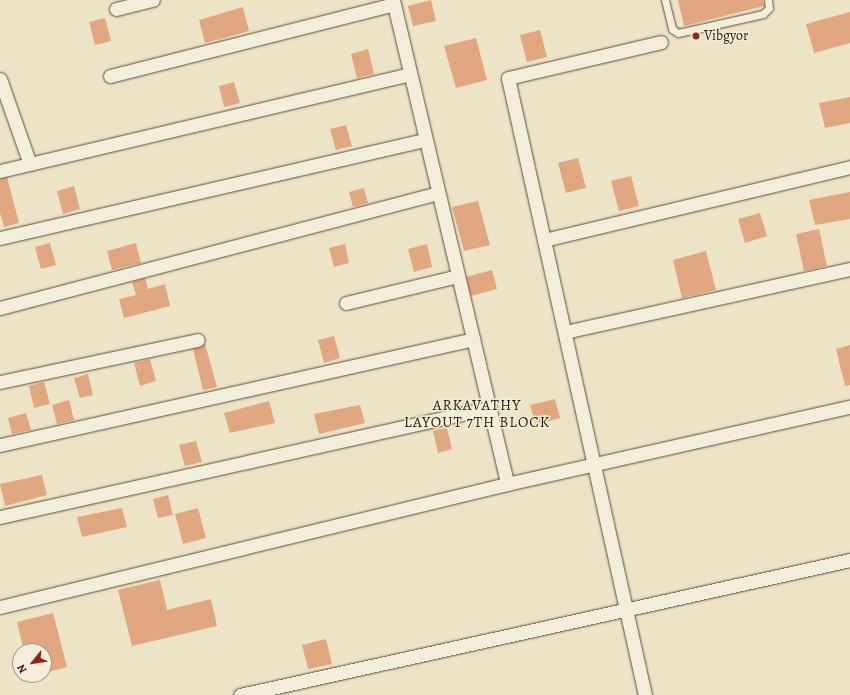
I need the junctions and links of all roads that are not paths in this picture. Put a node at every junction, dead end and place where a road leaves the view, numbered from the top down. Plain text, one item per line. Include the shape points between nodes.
1 (153, 0) edge
2 (665, 0) edge
3 (768, 0) edge
4 (393, 2) edge
5 (116, 9) dead end
6 (661, 42) dead end
7 (410, 74) junction
8 (110, 76) dead end
9 (0, 80) edge
10 (3, 100) edge
11 (426, 140) junction
12 (30, 164) junction
13 (850, 167) edge
14 (0, 171) edge
15 (438, 193) junction
16 (0, 238) edge
17 (544, 240) junction
18 (850, 269) edge
19 (458, 276) junction
20 (346, 303) dead end
21 (0, 308) edge
22 (565, 332) junction
23 (473, 339) junction
24 (198, 340) dead end
25 (0, 382) edge
26 (850, 407) edge
27 (489, 408) junction
28 (0, 445) edge
29 (594, 465) junction
30 (507, 484) junction
31 (0, 517) edge
32 (850, 560) edge
33 (0, 607) edge
34 (626, 609) junction
35 (240, 695) edge
36 (645, 695) edge

1 - 5 street
2 - 3 lane via 672,29 678,33 763,14 769,8
4 - 7 street
4 - 8 street
6 - 17 street via 508,78
7 - 11 street
7 - 12 street
9 - 10 street
10 - 12 street
11 - 15 street
11 - 16 street
12 - 14 street
13 - 17 street
15 - 19 street
15 - 21 street
17 - 22 street
18 - 22 street
19 - 20 street
19 - 23 street
22 - 29 street
23 - 27 street
23 - 28 street
24 - 25 street
26 - 29 street
27 - 30 street
27 - 31 street
29 - 30 street
29 - 34 street
30 - 33 street
32 - 34 street
34 - 35 street
34 - 36 street

